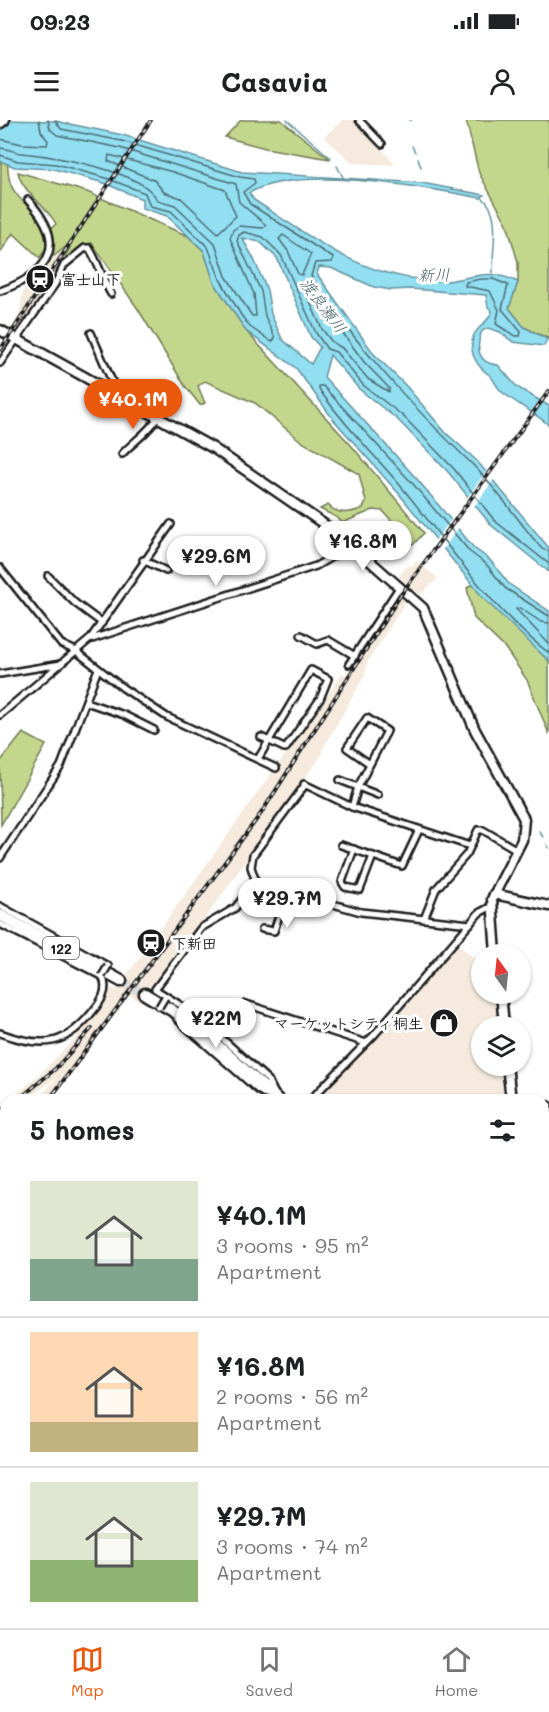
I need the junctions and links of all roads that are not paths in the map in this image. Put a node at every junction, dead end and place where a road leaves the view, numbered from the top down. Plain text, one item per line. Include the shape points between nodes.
1 (4, 120) edge
2 (359, 120) edge
3 (0, 123) edge
4 (382, 144) dead end
5 (28, 200) dead end
6 (0, 291) edge
7 (111, 294) dead end
8 (0, 330) edge
9 (91, 333) dead end
10 (17, 339) junction
11 (0, 363) edge
12 (113, 392) junction
13 (158, 417) junction
14 (122, 454) dead end
15 (171, 524) dead end
16 (352, 545) junction
17 (143, 560) junction
18 (0, 568) edge
19 (166, 571) dead end
20 (48, 576) dead end
21 (400, 586) junction
22 (102, 623) junction
23 (301, 635) dead end
24 (89, 640) junction
25 (76, 651) junction
26 (355, 656) junction
27 (61, 664) junction
28 (350, 664) dead end
29 (98, 669) junction
30 (0, 674) edge
31 (86, 702) junction
32 (0, 715) edge
33 (154, 730) dead end
34 (261, 736) dead end
35 (268, 740) junction
36 (258, 759) junction
37 (370, 764) junction
38 (276, 768) dead end
39 (340, 780) dead end
40 (358, 787) junction
41 (378, 795) dead end
42 (352, 807) junction
43 (419, 830) junction
44 (342, 845) dead end
45 (471, 846) junction
46 (354, 849) junction
47 (517, 850) junction
48 (373, 856) junction
49 (0, 858) edge
50 (256, 882) junction
51 (287, 891) junction
52 (494, 894) junction
53 (0, 906) edge
54 (492, 906) junction
55 (549, 906) edge
56 (0, 915) edge
57 (424, 919) junction
58 (0, 924) edge
59 (470, 924) junction
60 (262, 929) dead end
61 (495, 944) edge
62 (102, 976) junction
63 (121, 981) tunnel mouth
64 (145, 994) tunnel mouth
65 (165, 996) junction
66 (246, 1004) dead end
67 (0, 1033) edge
68 (366, 1043) junction
69 (508, 1076) edge
70 (266, 1094) edge
71 (271, 1094) edge
72 (275, 1094) edge
73 (316, 1094) edge
74 (510, 1094) edge

1 - 3 main road
2 - 4 street
5 - 6 street via 44,218 52,243 33,276
7 - 10 street via 99,263 85,248 64,265
8 - 10 street
9 - 12 street via 114,386
10 - 11 street
10 - 12 street
12 - 13 street
13 - 14 street via 140,440
13 - 16 street via 213,448
15 - 17 street
16 - 21 street
16 - 24 street via 316,566
17 - 19 street
17 - 22 street
18 - 25 street via 61,644
20 - 22 street
21 - 26 street
21 - 47 street via 426,614 475,730 523,815 524,835
22 - 24 street
23 - 26 street via 317,644 328,640
24 - 25 street
25 - 27 street
25 - 29 street
26 - 28 street
27 - 30 street
27 - 32 street
29 - 31 street
29 - 36 street via 168,717
31 - 33 street
31 - 49 street via 61,766
34 - 35 street
35 - 35 street via 311,670 328,679 320,699 287,747
35 - 36 street
36 - 38 street
37 - 37 street via 347,748 367,718 387,730
37 - 40 street
39 - 40 street
40 - 41 street
40 - 42 street
42 - 43 street
42 - 50 street via 304,784 254,855 251,870
43 - 45 street
43 - 48 street via 404,866
44 - 46 street
45 - 47 street via 476,832 481,830
45 - 57 street via 436,888
46 - 48 street
46 - 48 street via 342,882 345,887 360,890
47 - 52 street
50 - 51 street
50 - 65 street via 242,903 201,928 155,989
51 - 57 street via 361,912
51 - 60 street via 274,931
52 - 54 street
52 - 55 street
53 - 62 street, bridge via 108,966
54 - 59 street via 482,910
54 - 61 street
56 - 63 highway, 122
57 - 59 street
58 - 62 street
59 - 68 street
62 - 67 street via 103,997 71,1036 33,1041
64 - 71 highway via 193,1023
65 - 70 street, bridge via 159,1007
65 - 72 street via 196,1015 268,1080
66 - 68 street
68 - 73 street
69 - 74 street

